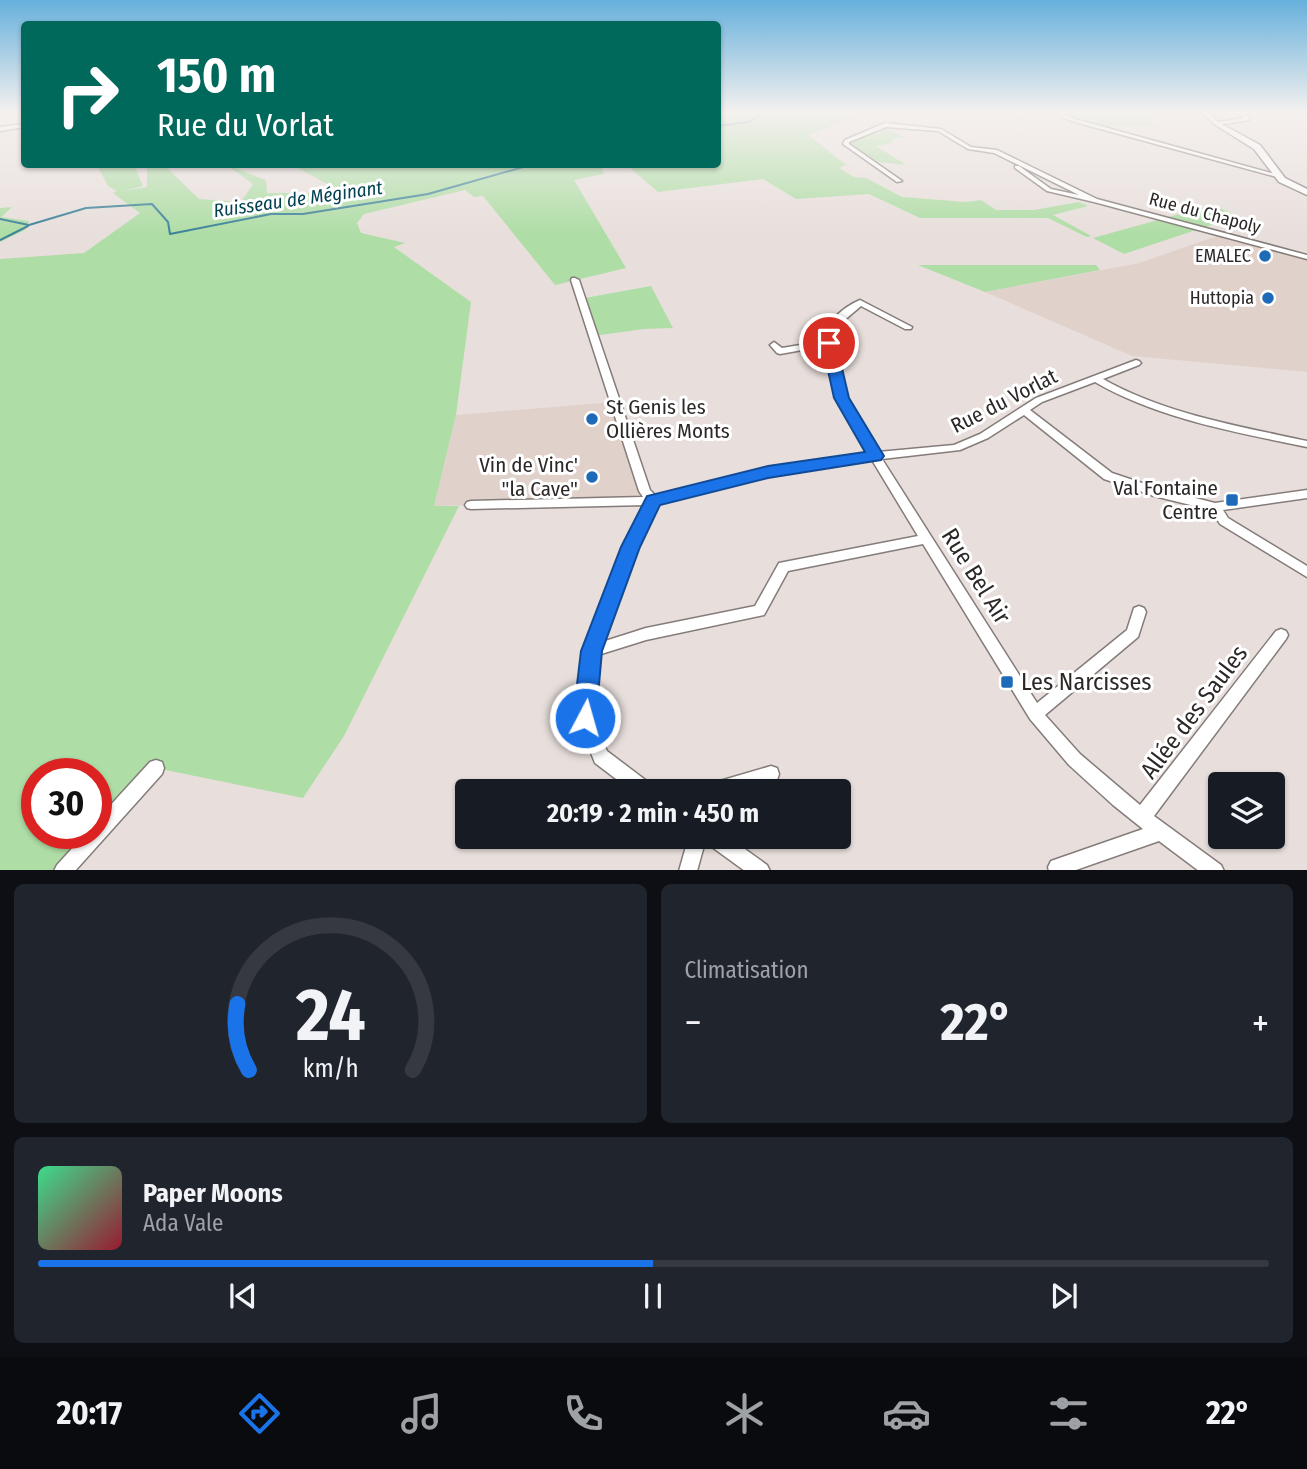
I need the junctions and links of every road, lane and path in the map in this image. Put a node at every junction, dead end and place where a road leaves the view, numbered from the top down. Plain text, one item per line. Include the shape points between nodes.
1 (859, 153) edge
2 (996, 153) edge
3 (1193, 153) edge
4 (1261, 153) edge
5 (1004, 156) junction
6 (1279, 176) junction
7 (900, 181) dead end
8 (1307, 192) edge
9 (1095, 200) junction
10 (1307, 257) edge
11 (575, 280) dead end
12 (908, 327) dead end
13 (829, 343) junction
14 (774, 345) dead end
15 (1136, 363) dead end
16 (1096, 379) junction
17 (1024, 410) junction
18 (1307, 444) edge
19 (875, 456) junction
20 (1307, 494) edge
21 (653, 500) junction
22 (471, 505) dead end
23 (1215, 507) junction
24 (926, 539) junction
25 (1307, 572) edge
26 (1139, 612) dead end
27 (1281, 635) dead end
28 (591, 651) junction
29 (1035, 714) junction
30 (156, 768) dead end
31 (771, 774) dead end
32 (630, 779) edge
33 (754, 779) edge
34 (1142, 817) junction
35 (1161, 831) junction
36 (694, 849) edge
37 (730, 849) edge
38 (1057, 867) dead end
39 (63, 870) edge
40 (688, 870) edge
41 (761, 870) edge
42 (1215, 870) edge

1 - 7 street, Rue du Chapoly
2 - 5 street, Rue du Chapoly
3 - 6 street
4 - 6 street
5 - 9 street, Rue du Chapoly
5 - 9 street, Rue du Chapoly via 1042,187
6 - 8 street
9 - 10 street, Rue du Chapoly
11 - 21 street via 645,491
12 - 13 street via 860,302 831,327
13 - 14 street via 780,351
13 - 19 street, Rue Bel Air via 842,398
15 - 16 street, Rue du Vorlat
16 - 17 street, Rue du Vorlat
16 - 18 street via 1150,404
17 - 19 street, Rue du Vorlat via 956,448
17 - 23 street via 1108,476
19 - 21 street, Rue du Vorlat via 768,472
19 - 24 street, Rue Bel Air
20 - 23 street
21 - 22 street, Rue du Vorlat
21 - 28 street
23 - 25 street via 1224,521
24 - 28 street via 785,567 759,611 646,634
24 - 29 street, Rue Bel Air
26 - 29 street via 1133,633
27 - 34 street, Allée des Saules
28 - 32 street via 585,718 601,757
29 - 34 street, Rue Bel Air via 1091,778
30 - 39 street
31 - 33 street
34 - 35 street, Rue Bel Air
35 - 38 street
35 - 42 street, Rue Bel Air
36 - 40 street
37 - 41 street

